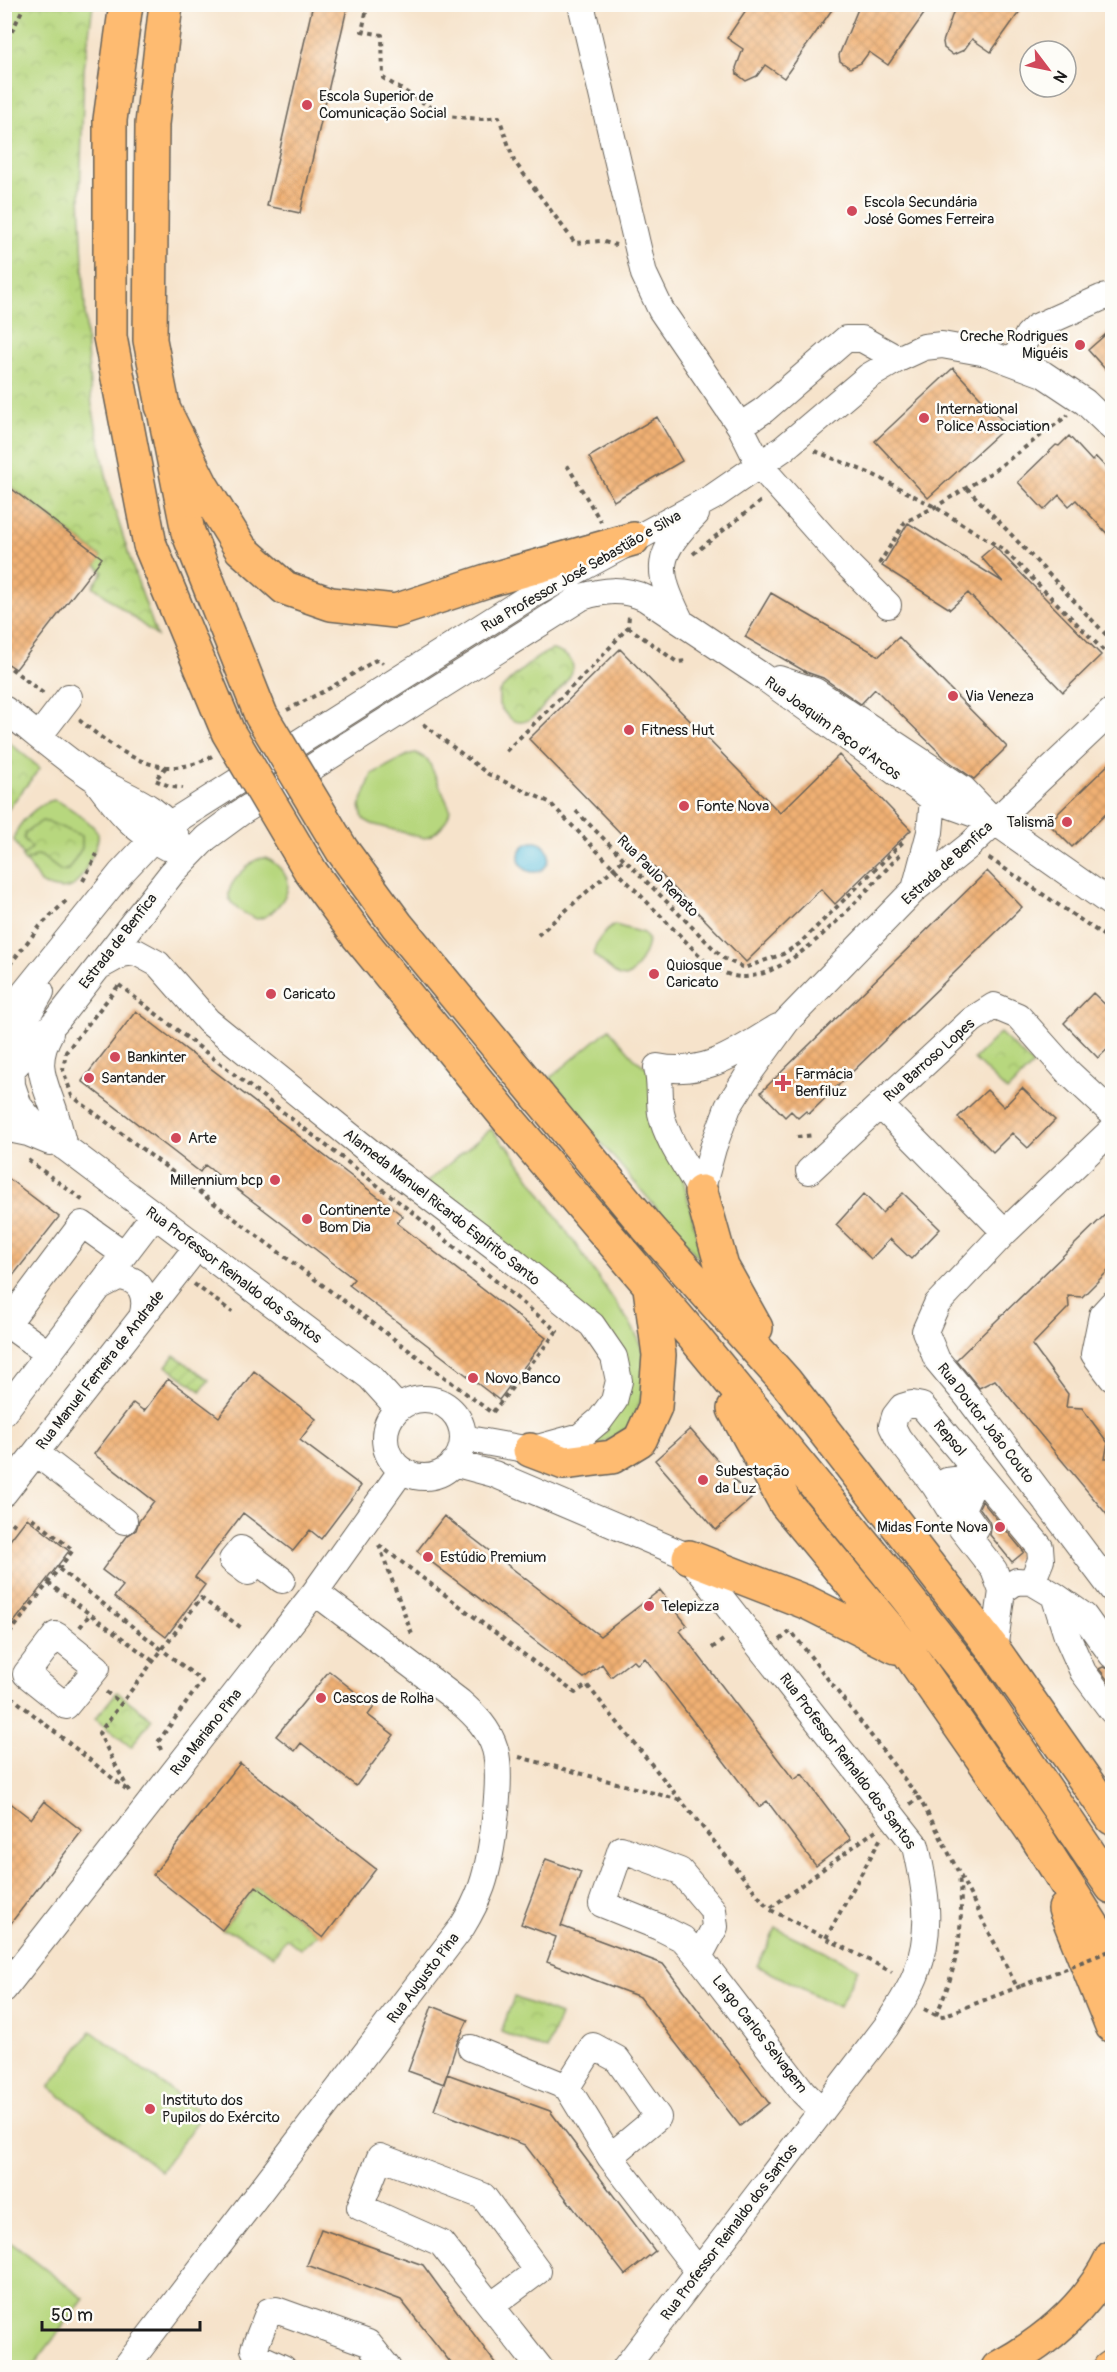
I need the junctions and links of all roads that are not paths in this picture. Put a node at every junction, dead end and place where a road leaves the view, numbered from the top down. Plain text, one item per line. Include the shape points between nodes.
1 (126, 4) edge
2 (166, 4) edge
3 (581, 4) edge
4 (1113, 297) edge
5 (898, 359) junction
6 (1014, 362) junction
7 (162, 406) junction
8 (740, 426) junction
9 (1113, 428) edge
10 (760, 466) junction
11 (713, 497) junction
12 (633, 539) junction
13 (888, 605) dead end
14 (680, 620) junction
15 (759, 674) junction
16 (69, 697) dead end
17 (4, 709) edge
18 (1113, 711) edge
19 (39, 736) junction
20 (933, 799) junction
21 (240, 813) joint
22 (994, 821) junction
23 (161, 832) junction
24 (186, 857) junction
25 (915, 889) junction
26 (1110, 897) edge
27 (55, 957) junction
28 (97, 968) junction
29 (4, 1018) edge
30 (57, 1020) junction
31 (787, 1021) junction
32 (7, 1075) edge
33 (880, 1105) junction
34 (1113, 1113) edge
35 (4, 1128) edge
36 (1113, 1130) edge
37 (64, 1147) junction
38 (809, 1171) dead end
39 (701, 1192) junction
40 (154, 1215) junction
41 (1005, 1232) junction
42 (197, 1247) junction
43 (124, 1254) junction
44 (101, 1286) junction
45 (650, 1288) junction
46 (1113, 1304) edge
47 (142, 1317) junction
48 (694, 1338) junction
49 (49, 1354) junction
50 (1113, 1378) edge
51 (786, 1382) junction
52 (398, 1408) junction
53 (4, 1412) edge
54 (463, 1438) junction
55 (530, 1450) junction
56 (36, 1453) junction
57 (453, 1464) junction
58 (402, 1470) junction
59 (4, 1493) edge
60 (124, 1521) dead end
61 (689, 1557) junction
62 (256, 1561) dead end
63 (282, 1580) dead end
64 (1026, 1587) junction
65 (1113, 1589) edge
66 (315, 1592) junction
67 (994, 1650) junction
68 (909, 1653) junction
69 (1113, 1655) edge
70 (1113, 1711) edge
71 (1113, 1818) edge
72 (1034, 1833) junction
73 (1113, 1887) edge
74 (1113, 1956) edge
75 (699, 1957) junction
76 (4, 1989) edge
77 (1113, 2026) edge
78 (471, 2048) dead end
79 (567, 2087) junction
80 (822, 2111) junction
81 (610, 2157) junction
82 (1113, 2257) edge
83 (699, 2272) junction
84 (491, 2306) junction
85 (125, 2367) edge
86 (283, 2367) edge
87 (388, 2367) edge
88 (540, 2367) edge
89 (625, 2367) edge
90 (998, 2367) edge

1 - 45 highway, bridge via 110,120 110,337 150,545 228,732 311,872 358,936
2 - 7 highway via 152,124 150,340
3 - 8 street via 644,274 661,310
4 - 6 street via 1101,298 1036,327
5 - 6 street, Rua Professor José Sebastião e Silva via 924,347 942,345
5 - 8 street via 862,339 846,339
5 - 10 street, Rua Professor José Sebastião e Silva via 870,376
6 - 9 street, Rua Professor José Sebastião e Silva via 1053,380
7 - 12 highway via 202,486 241,549 285,588 331,604 395,611
7 - 51 highway, bridge via 188,532 261,715 342,850 397,925 647,1227
8 - 10 street
10 - 11 street, Rua Professor José Sebastião e Silva
10 - 13 street
11 - 12 street, Rua Professor José Sebastião e Silva
11 - 14 street via 666,549 664,581
12 - 23 street, Rua Professor José Sebastião e Silva via 532,596
14 - 15 street, Rua Joaquim Paço d'Arcos
14 - 21 street, Rua Professor José Sebastião e Silva via 632,592 614,590 582,597
15 - 20 street, Rua Joaquim Paço d'Arcos
15 - 22 street via 815,691 963,789
16 - 19 street
17 - 19 street
18 - 22 street, Estrada de Benfica
19 - 23 street via 93,777 125,818
20 - 22 street, Rua Joaquim Paço d'Arcos
20 - 25 street via 930,832
21 - 24 street, Estrada de Benfica
22 - 25 street, Estrada de Benfica
22 - 26 street
23 - 24 street
23 - 27 street via 121,873
24 - 28 street, Estrada de Benfica
25 - 31 street, Estrada de Benfica
27 - 29 street
27 - 32 street via 40,995 16,1037
28 - 30 street, Estrada de Benfica
28 - 55 street, Alameda Manuel Ricardo Espírito Santo via 122,954 136,952 158,964 208,1021 592,1325 614,1357 619,1381 614,1401 581,1436
30 - 32 street, Estrada de Benfica
30 - 37 street via 40,1057 40,1072
31 - 39 street, Estrada de Benfica via 728,1107
31 - 39 street, Estrada de Benfica via 724,1059 698,1069 677,1071 657,1067 666,1130
32 - 37 street, Rua Professor Reinaldo dos Santos via 19,1106 34,1124
33 - 34 street, Rua Barroso Lopes via 972,1020 994,1006 1018,1017 1068,1072
33 - 38 street, Rua Barroso Lopes
33 - 41 street, Rua Barroso Lopes
35 - 37 street, Rua Professor Reinaldo dos Santos
36 - 41 street, Rua Doutor João Couto
37 - 40 street, Rua Professor Reinaldo dos Santos
39 - 51 highway via 722,1267
40 - 42 street, Rua Professor Reinaldo dos Santos
40 - 43 street
41 - 65 street, Rua Doutor João Couto via 937,1304 925,1331 937,1360
42 - 47 street, Rua Manuel Ferreira de Andrade
42 - 52 street, Rua Professor Reinaldo dos Santos via 370,1377
43 - 44 street
43 - 49 street via 82,1224 7,1324
44 - 47 street via 118,1277 140,1286 145,1295
44 - 49 street
45 - 48 highway
45 - 55 highway via 659,1355 655,1407 640,1440 612,1457 564,1463
46 - 50 street via 1102,1315 1094,1354
47 - 56 street, Rua Manuel Ferreira de Andrade
48 - 68 highway via 786,1504
48 - 73 highway via 968,1675
49 - 53 street
51 - 67 highway
52 - 54 street via 414,1400 432,1399 448,1407 459,1420
52 - 58 street via 388,1422 384,1440 389,1457
54 - 55 street, Alameda Manuel Ricardo Espírito Santo
54 - 57 street
56 - 59 street, Rua Manuel Ferreira de Andrade
56 - 60 street
57 - 58 street via 429,1477
57 - 61 street, Rua Professor Reinaldo dos Santos via 494,1474
58 - 66 street, Rua Mariano Pina
61 - 68 highway via 808,1603
61 - 80 street, Rua Professor Reinaldo dos Santos via 915,1846 927,1916 925,1944 912,1982 886,2027
62 - 63 street
64 - 64 street, Repsol via 994,1569 898,1438 892,1426 902,1407 922,1406 1040,1547 1041,1560
64 - 67 street
64 - 69 street via 1084,1616
64 - 70 street via 1067,1636 1083,1672
66 - 76 street, Rua Mariano Pina
66 - 85 street, Rua Augusto Pina via 460,1702 487,1731 498,1765 489,1860 483,1884 462,1927
67 - 71 highway
68 - 72 highway
72 - 74 highway
72 - 77 highway
75 - 75 street, Largo Carlos Selvagem via 683,1939 602,1904 621,1850 680,1871 713,1910 715,1927
75 - 80 street, Largo Carlos Selvagem
78 - 79 street
79 - 81 street
79 - 81 street via 593,2046 617,2060 658,2117
80 - 83 street, Rua Professor Reinaldo dos Santos
81 - 83 street
82 - 90 highway via 1070,2317
83 - 89 street, Rua Professor Reinaldo dos Santos
84 - 84 street via 538,2271 483,2196 380,2157 360,2207 441,2242
84 - 88 street
86 - 87 street via 257,2356 254,2349 269,2311 276,2310 368,2343

